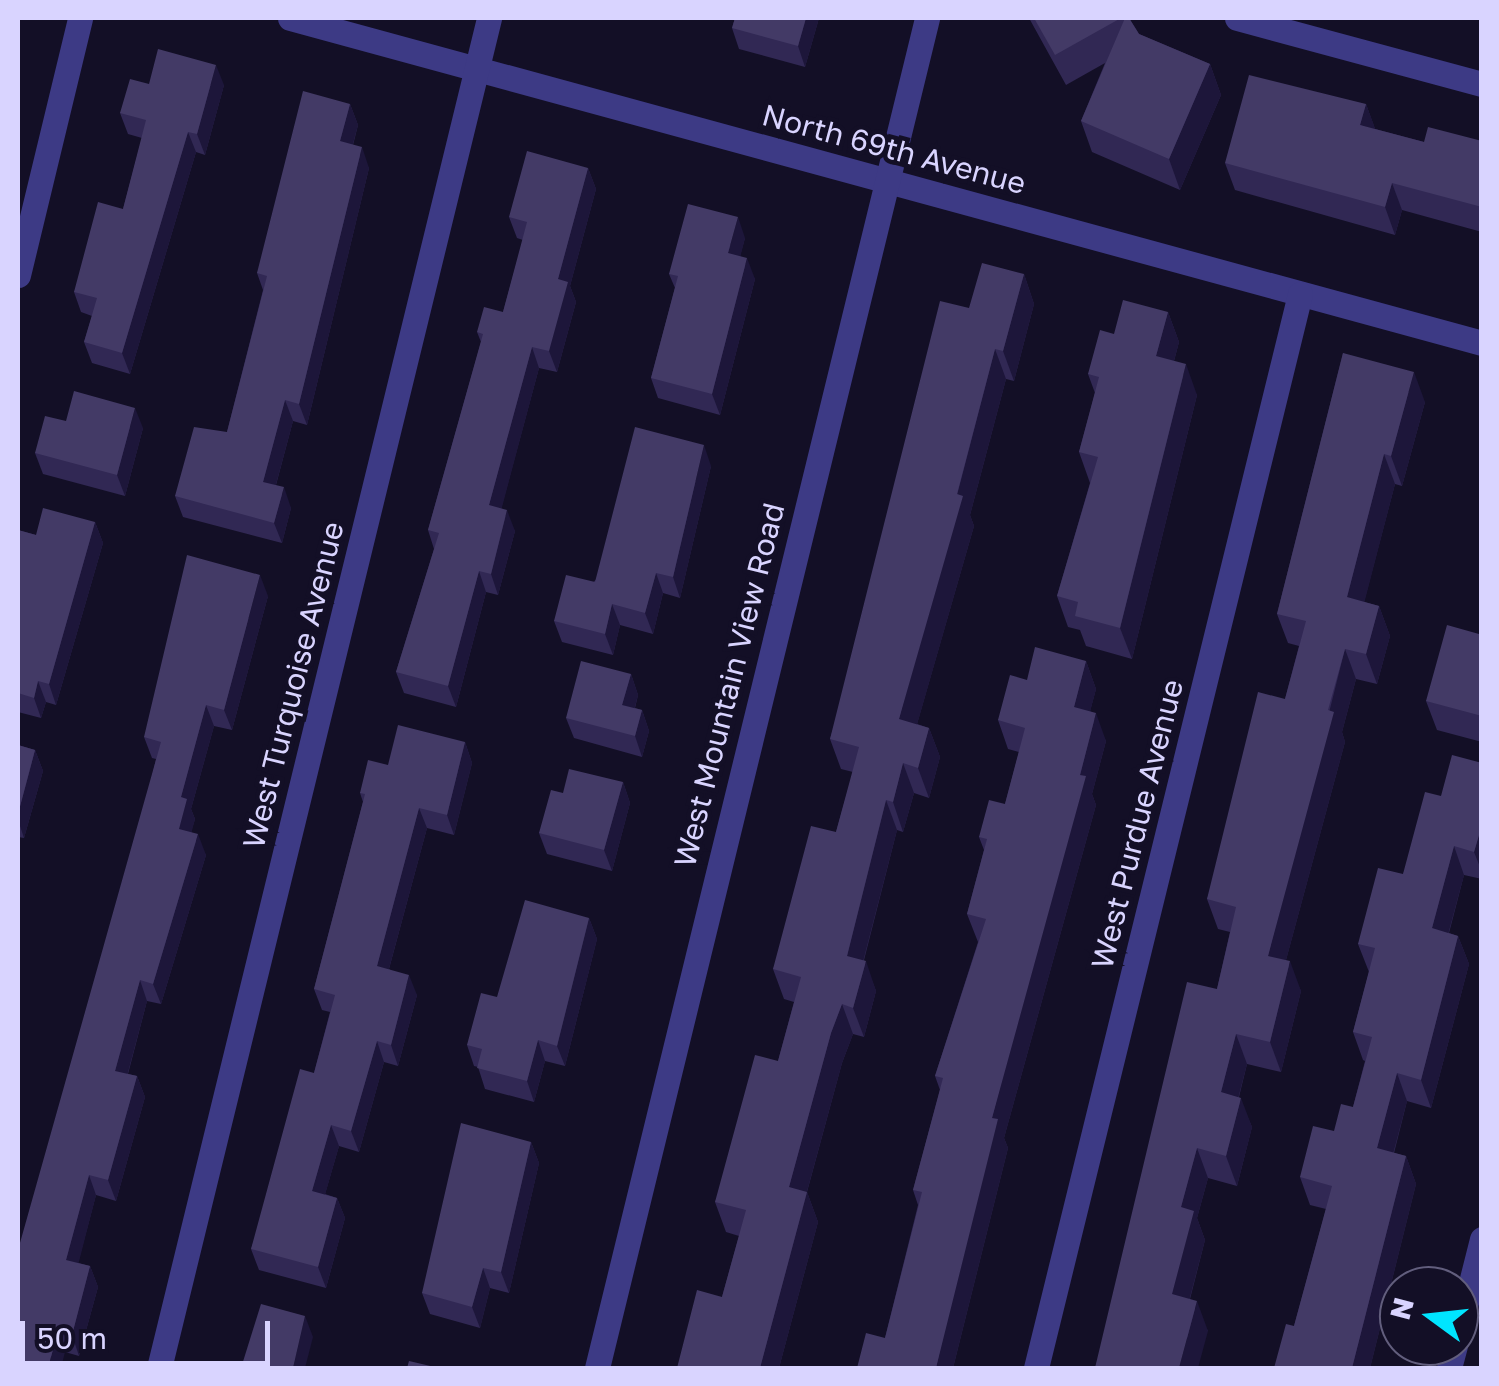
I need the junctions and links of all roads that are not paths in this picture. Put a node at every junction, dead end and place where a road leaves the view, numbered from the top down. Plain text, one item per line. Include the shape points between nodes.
1 (80, 18) edge
2 (290, 18) edge
3 (489, 18) edge
4 (926, 18) edge
5 (1236, 18) edge
6 (476, 70) junction
7 (1482, 84) edge
8 (886, 180) junction
9 (18, 275) edge
10 (1300, 294) junction
11 (1482, 343) edge
12 (1482, 1239) edge
13 (1475, 1266) edge
14 (159, 1368) edge
15 (596, 1368) edge
16 (1036, 1368) edge

1 - 9 street
2 - 6 street, North 69th Avenue
3 - 6 street, West Turquoise Avenue
4 - 8 street, West Mountain View Road
5 - 7 street
6 - 8 street, North 69th Avenue
6 - 14 street, West Turquoise Avenue
8 - 10 street, North 69th Avenue
8 - 15 street, West Mountain View Road
10 - 11 street, North 69th Avenue
10 - 16 street, West Purdue Avenue
12 - 13 street

